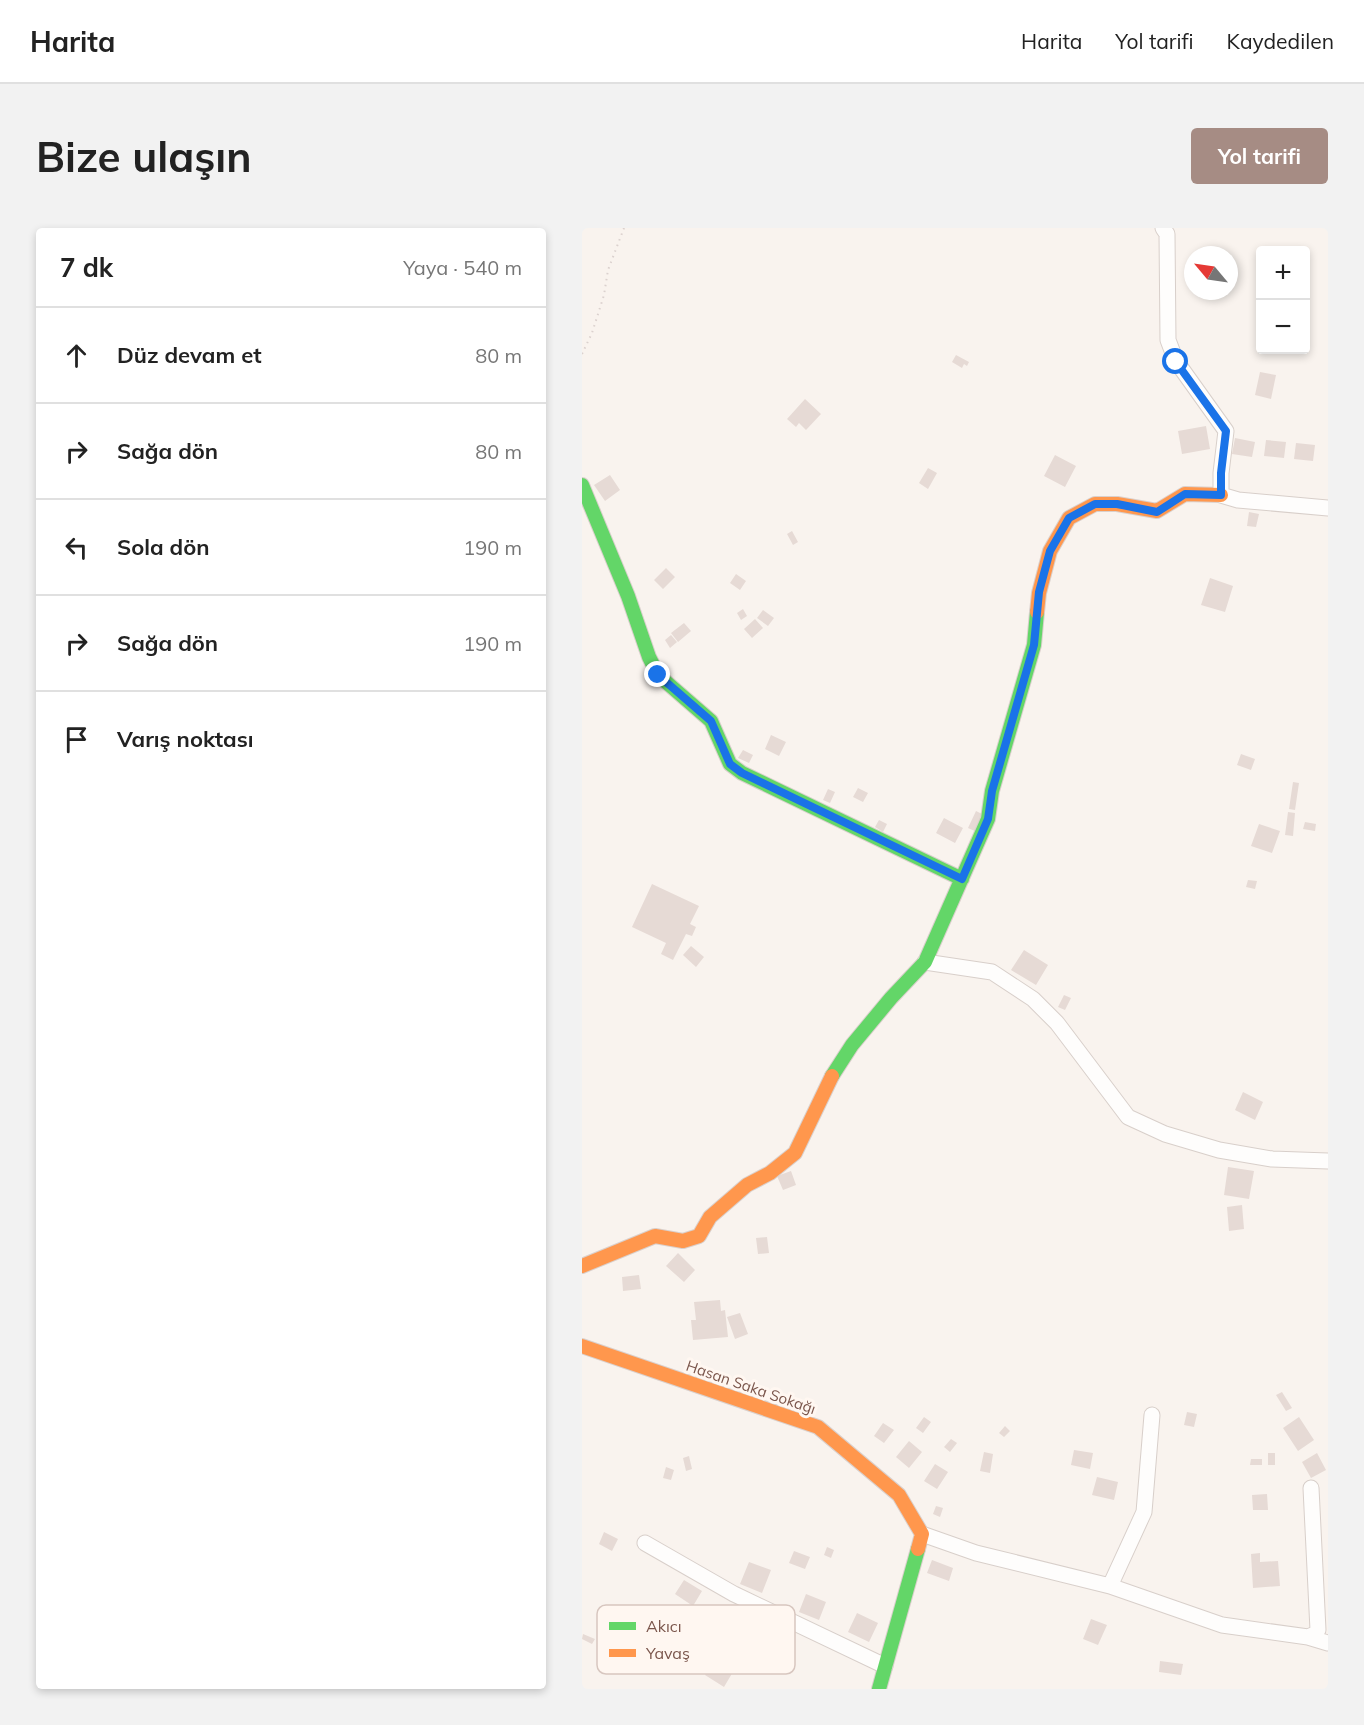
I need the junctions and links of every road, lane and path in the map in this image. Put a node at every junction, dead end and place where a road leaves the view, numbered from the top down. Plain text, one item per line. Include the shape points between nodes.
1 (624, 228) edge
2 (1162, 228) edge
3 (582, 354) edge
4 (582, 485) edge
5 (1221, 495) junction
6 (1328, 508) edge
7 (962, 879) junction
8 (925, 962) junction
9 (1328, 1161) edge
10 (582, 1266) edge
11 (582, 1346) edge
12 (1152, 1415) dead end
13 (1311, 1488) dead end
14 (922, 1534) junction
15 (645, 1543) dead end
16 (1110, 1586) junction
17 (757, 1605) edge
18 (795, 1623) edge
19 (1308, 1637) junction
20 (1328, 1643) edge
21 (885, 1666) junction
22 (879, 1689) edge

1 - 3 path
2 - 5 street via 1167,234 1168,340 1176,362 1226,431
4 - 7 street via 658,675 711,721 730,764
5 - 6 street
5 - 7 street via 1185,494 1157,512 1095,504 1069,518 1050,551 1039,592 1034,645 992,791 988,819
7 - 8 street
8 - 9 street via 992,972 1033,999 1057,1023 1128,1117 1165,1134 1218,1150 1272,1159
8 - 10 street via 852,1045 828,1083 795,1153 747,1185 710,1217 699,1236 682,1241 655,1236
11 - 14 street, Hasan Saka Sokağı via 818,1427 899,1495
12 - 16 street via 1144,1512
13 - 19 street via 1318,1630
14 - 16 street via 976,1553
14 - 21 street
15 - 17 street
16 - 19 street via 1222,1625
18 - 21 street
19 - 20 street
21 - 22 street

